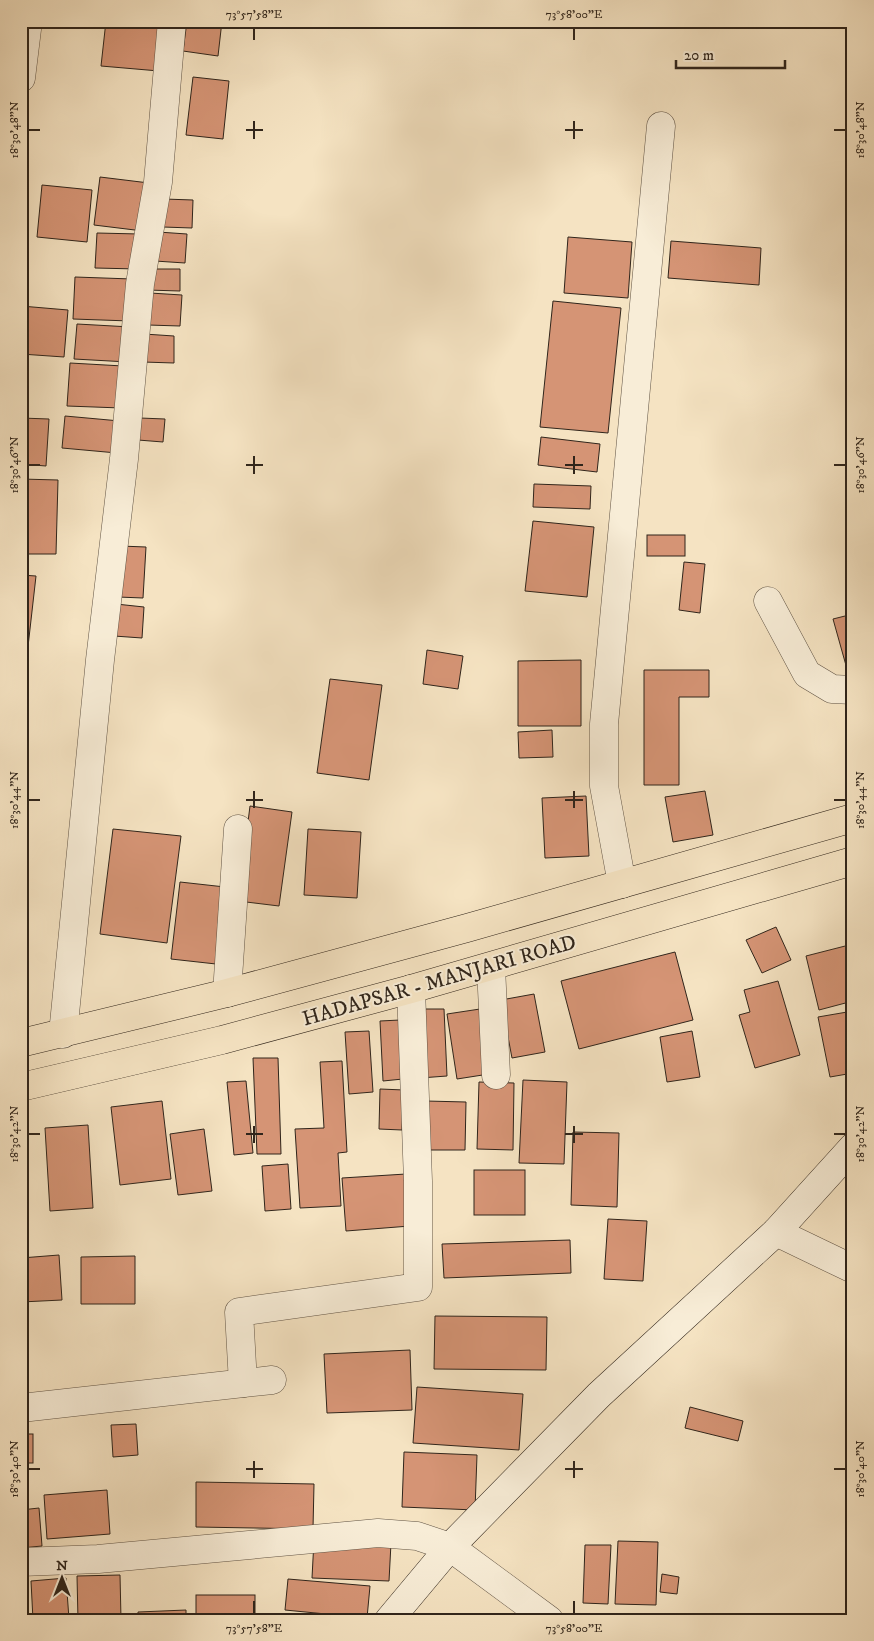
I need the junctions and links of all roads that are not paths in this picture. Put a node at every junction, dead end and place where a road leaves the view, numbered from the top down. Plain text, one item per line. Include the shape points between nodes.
1 (28, 21) edge
2 (172, 21) edge
3 (21, 78) edge
4 (661, 126) dead end
5 (768, 601) dead end
6 (853, 690) edge
7 (853, 818) edge
8 (238, 829) dead end
9 (853, 861) edge
10 (622, 884) junction
11 (491, 967) junction
12 (411, 989) junction
13 (227, 993) junction
14 (63, 1034) junction
15 (21, 1043) edge
16 (496, 1074) dead end
17 (21, 1087) edge
18 (853, 1147) edge
19 (776, 1232) junction
20 (853, 1269) edge
21 (272, 1380) dead end
22 (243, 1383) junction
23 (21, 1408) edge
24 (450, 1547) junction
25 (21, 1562) edge
26 (389, 1620) edge
27 (549, 1620) edge

1 - 3 street
2 - 14 street via 158,182 140,284
4 - 10 street via 604,724 604,786
5 - 6 street via 807,674 832,689
7 - 10 main road, HADAPSAR - MANJARI ROAD
8 - 13 street
9 - 11 main road, HADAPSAR - MANJARI ROAD
10 - 13 main road, HADAPSAR - MANJARI ROAD
11 - 12 main road, HADAPSAR - MANJARI ROAD
11 - 16 street
12 - 17 main road, HADAPSAR - MANJARI ROAD via 222,1040
12 - 22 street via 418,1287 239,1312
13 - 14 main road, HADAPSAR - MANJARI ROAD
14 - 15 main road, HADAPSAR - MANJARI ROAD
18 - 19 street
19 - 20 street
19 - 24 street via 599,1395
21 - 22 street
22 - 23 street
24 - 25 street via 417,1536 378,1533 98,1559
24 - 26 street
24 - 27 street

